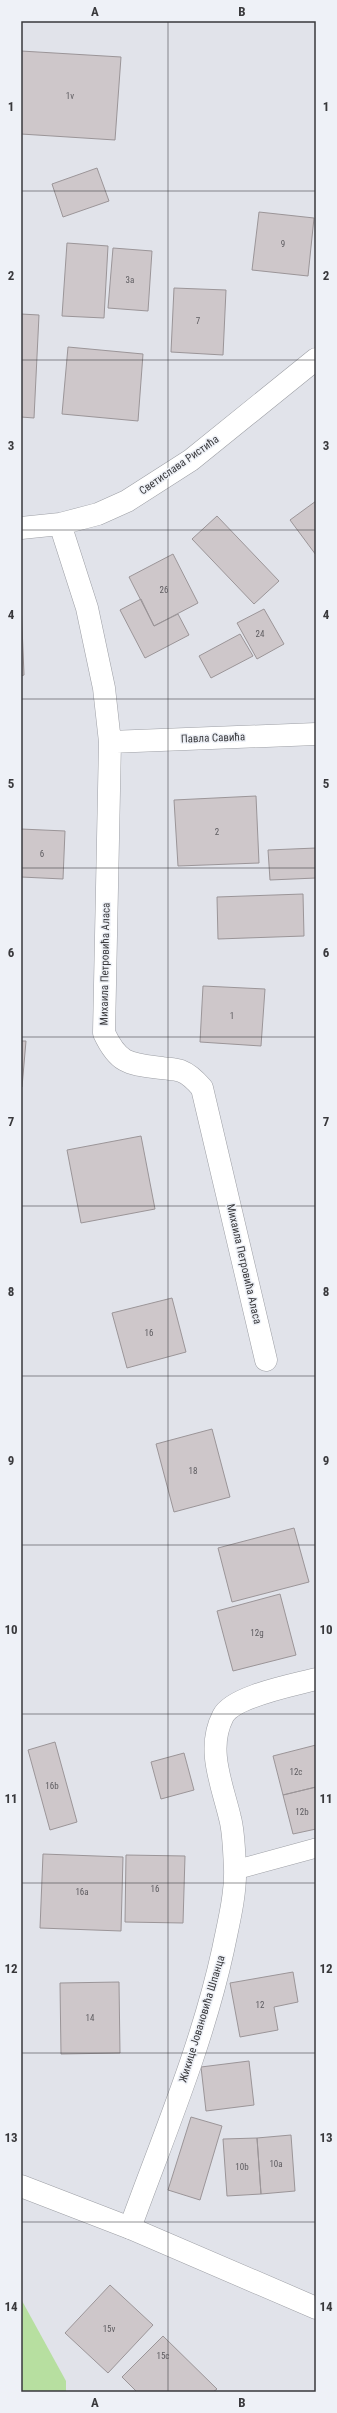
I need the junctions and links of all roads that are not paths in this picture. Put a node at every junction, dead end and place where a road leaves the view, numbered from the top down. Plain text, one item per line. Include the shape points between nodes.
1 (316, 360) edge
2 (60, 524) junction
3 (21, 528) edge
4 (316, 734) edge
5 (110, 742) junction
6 (266, 1360) dead end
7 (316, 1679) edge
8 (316, 1848) edge
9 (235, 1870) junction
10 (21, 2186) edge
11 (130, 2228) junction
12 (316, 2308) edge

1 - 2 street, Светислава Ристића via 191,460 127,501 98,514
2 - 3 street, Светислава Ристића
2 - 5 street, Михаила Петровића Аласа via 87,608 104,688
4 - 5 street, Павла Савића
5 - 6 street, Михаила Петровића Аласа via 104,1034 112,1051 129,1064 180,1070 202,1088
7 - 9 street, Жикице Јовановића Шпанца via 243,1699 224,1714 215,1737 216,1766 230,1820
8 - 9 lane
9 - 11 street, Жикице Јовановића Шпанца via 228,1927 216,1982 193,2055
10 - 11 street
11 - 12 street

